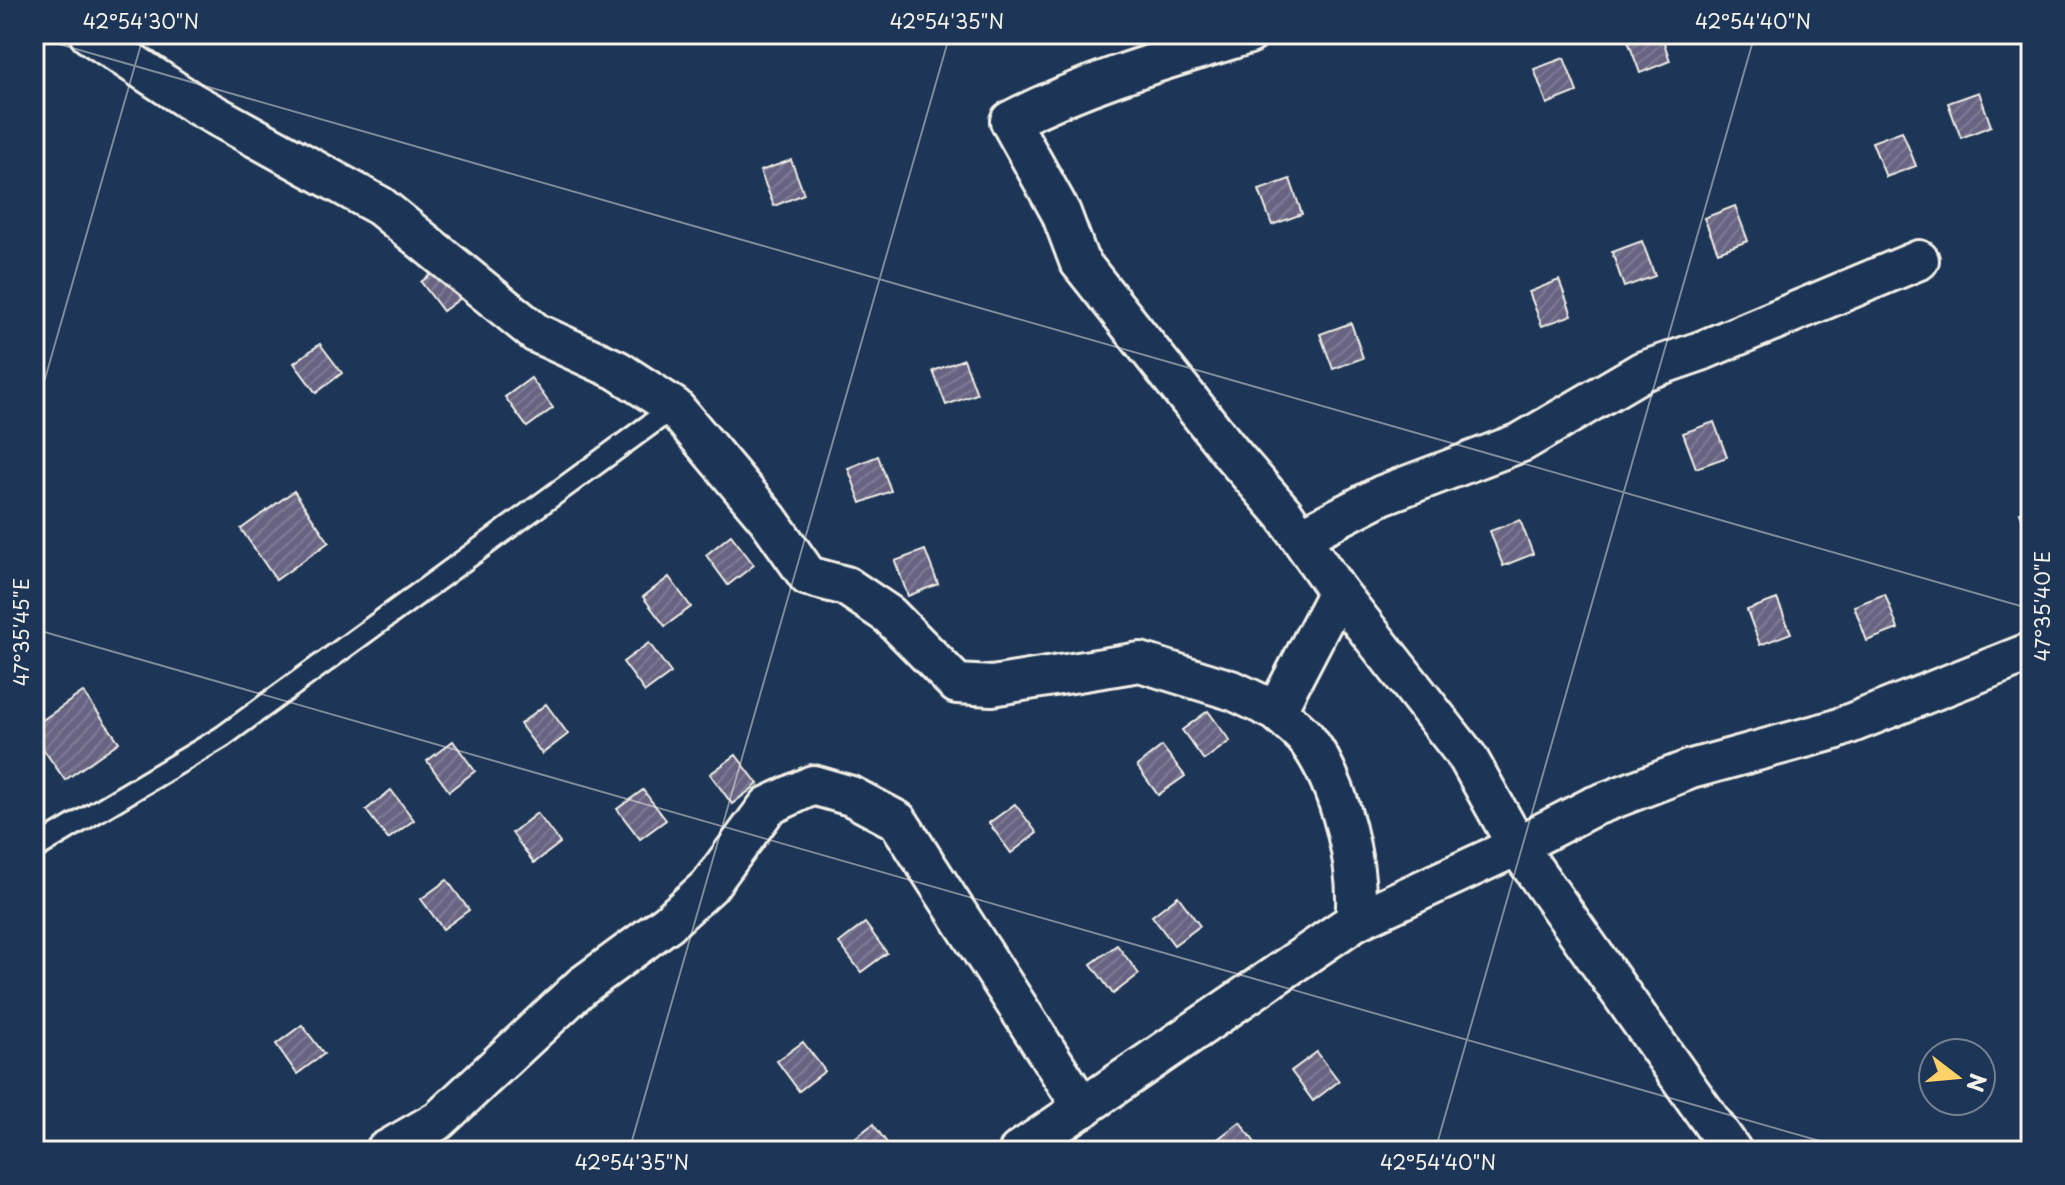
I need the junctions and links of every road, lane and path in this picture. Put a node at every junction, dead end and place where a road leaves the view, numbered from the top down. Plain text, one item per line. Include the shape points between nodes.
1 (89, 34) edge
2 (1249, 34) edge
3 (1919, 260) dead end
4 (674, 407) junction
5 (1301, 537) junction
6 (1338, 592) junction
7 (2031, 652) edge
8 (1276, 711) junction
9 (1517, 846) junction
10 (34, 849) edge
11 (1355, 921) junction
12 (1083, 1108) junction
13 (385, 1151) edge
14 (1019, 1151) edge
15 (1732, 1151) edge

1 - 4 street via 193,103 380,206 536,333 617,370
2 - 5 street via 1120,73 1010,121 1061,213 1079,261
3 - 5 street via 1643,371 1522,442 1382,495
4 - 8 street via 768,519 808,576 846,586 889,615 957,684 992,686 1140,662 1234,691
4 - 10 lane via 222,737
5 - 6 street
6 - 8 street
6 - 9 street via 1468,758
7 - 9 street via 1834,730 1691,769 1592,807
8 - 11 street via 1307,740 1325,769 1351,848 1358,897
9 - 11 street
9 - 15 street
11 - 12 street
12 - 13 street via 898,821 851,796 813,785 768,806 709,886 668,923 582,986 439,1120
12 - 14 street

